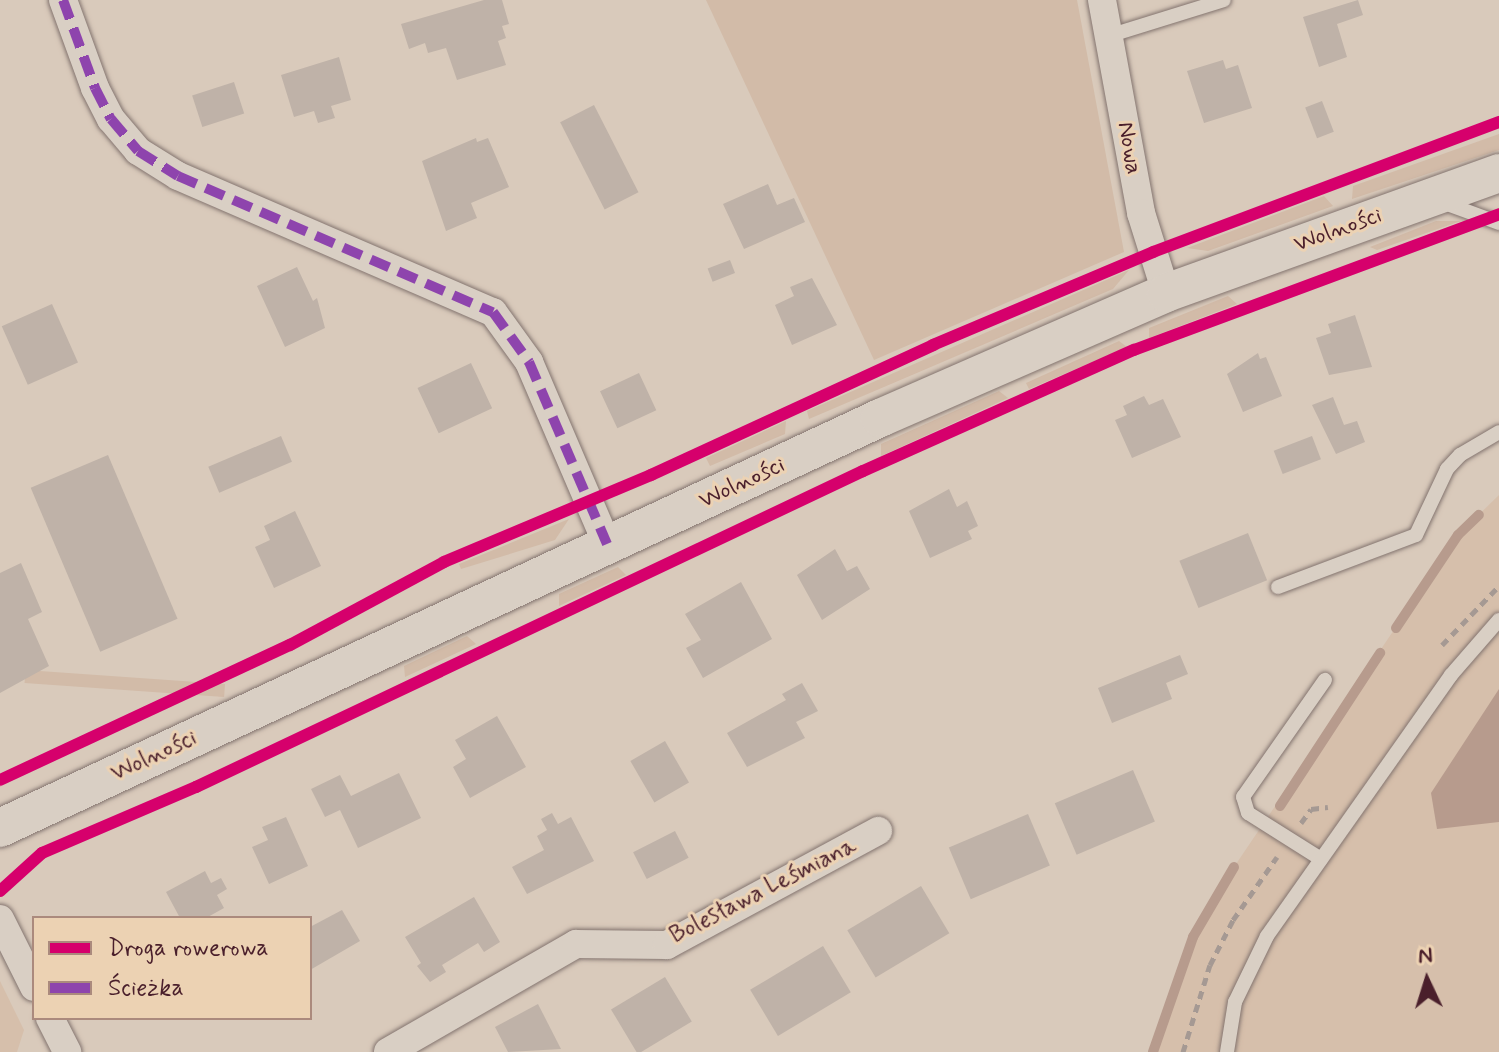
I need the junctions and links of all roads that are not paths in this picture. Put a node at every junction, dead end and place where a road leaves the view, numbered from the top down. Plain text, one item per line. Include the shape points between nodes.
1 (63, 0) edge
2 (1102, 0) edge
3 (1224, 0) edge
4 (1108, 36) junction
5 (1499, 173) edge
6 (1426, 198) junction
7 (1499, 223) edge
8 (1166, 293) junction
9 (1499, 432) edge
10 (607, 544) junction
11 (1278, 587) dead end
12 (1499, 620) edge
13 (1325, 680) dead end
14 (0, 828) edge
15 (878, 831) dead end
16 (1321, 859) junction
17 (0, 919) edge
18 (32, 983) edge
19 (51, 1020) edge
20 (67, 1052) edge
21 (388, 1052) edge
22 (1227, 1052) edge

1 - 10 street via 95,88 111,119 138,151 178,176 493,312 529,362
2 - 4 street, Nowa
3 - 4 lane
4 - 8 street, Nowa via 1141,213
5 - 6 main road, Wolności
6 - 7 lane
6 - 8 main road, Wolności
8 - 10 main road, Wolności
9 - 11 lane via 1447,469 1416,535
10 - 14 main road, Wolności
12 - 16 lane via 1451,675
13 - 16 lane via 1243,797 1248,813
15 - 21 street, Bolesława Leśmiana via 667,945 576,944
16 - 22 lane via 1267,936 1235,1002
17 - 18 street
19 - 20 street

